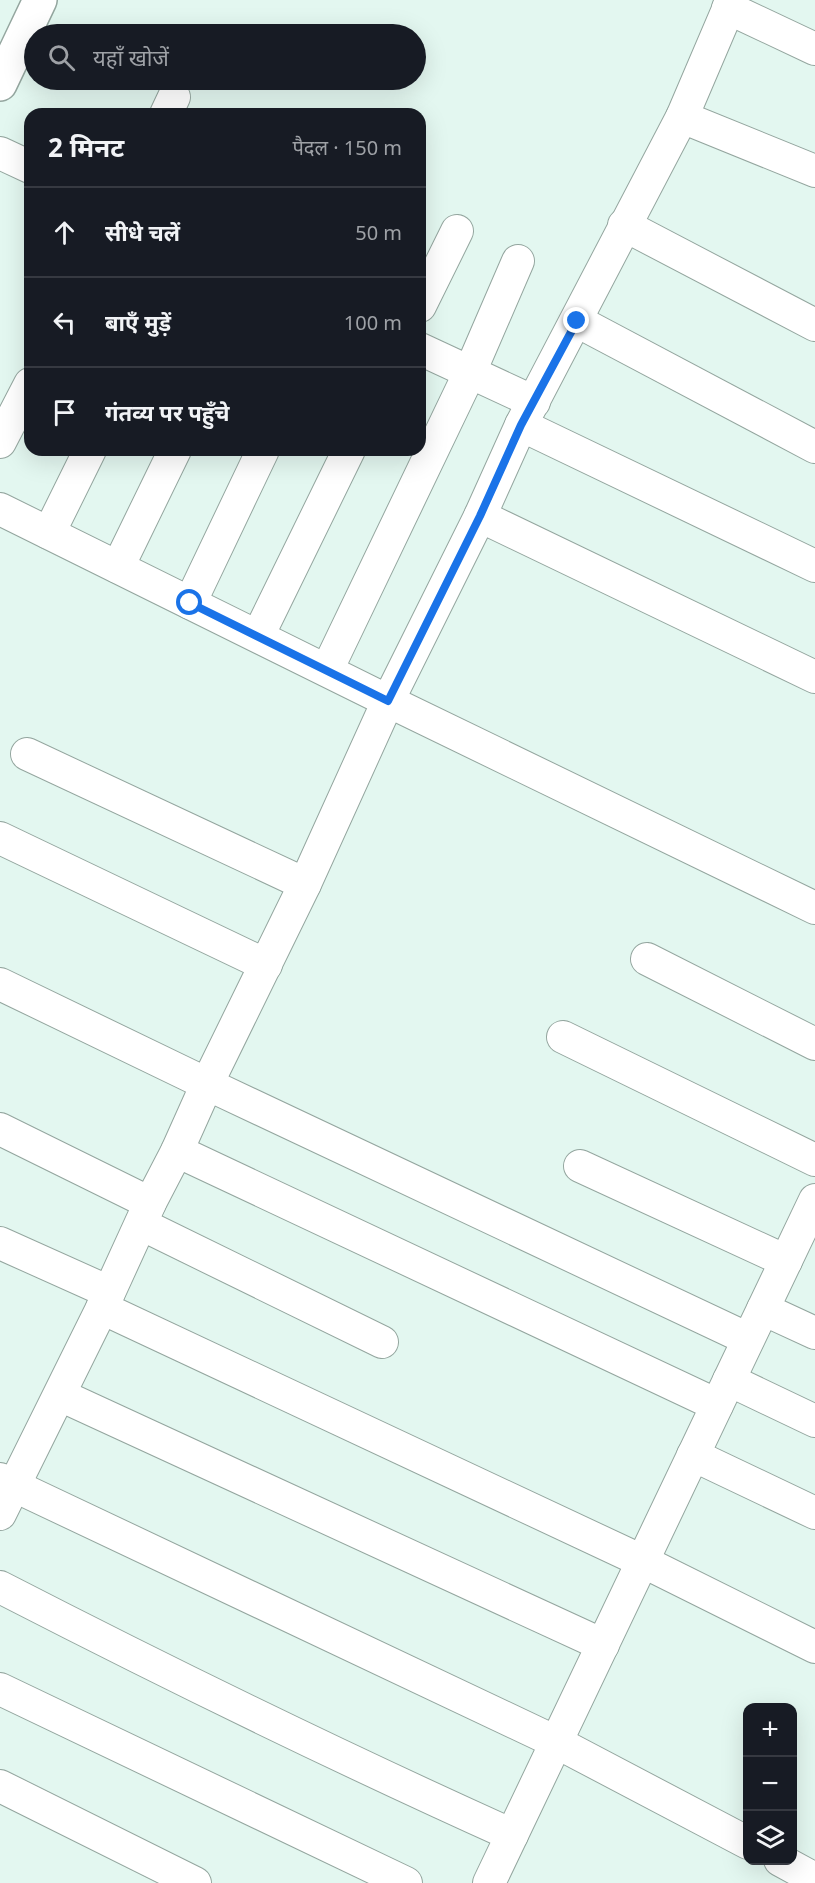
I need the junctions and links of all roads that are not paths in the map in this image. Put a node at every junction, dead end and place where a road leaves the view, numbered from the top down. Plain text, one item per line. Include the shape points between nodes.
1 (40, 0) edge
2 (730, 4) edge
3 (29, 24) edge
4 (24, 34) edge
5 (815, 49) edge
6 (0, 84) edge
7 (682, 117) junction
8 (0, 153) edge
9 (24, 164) edge
10 (815, 171) edge
11 (624, 225) junction
12 (457, 231) dead end
13 (518, 261) dead end
14 (426, 294) edge
15 (577, 321) junction
16 (815, 325) edge
17 (426, 352) edge
18 (470, 372) junction
19 (24, 396) edge
20 (528, 414) junction
21 (0, 442) edge
22 (815, 447) edge
23 (87, 456) edge
24 (172, 456) edge
25 (260, 456) edge
26 (346, 456) edge
27 (0, 509) edge
28 (480, 516) junction
29 (49, 533) junction
30 (815, 566) edge
31 (118, 567) junction
32 (190, 603) junction
33 (258, 636) junction
34 (327, 670) junction
35 (815, 677) edge
36 (388, 701) junction
37 (27, 754) dead end
38 (0, 838) edge
39 (305, 884) junction
40 (815, 908) edge
41 (647, 959) dead end
42 (266, 965) junction
43 (0, 984) edge
44 (563, 1037) dead end
45 (815, 1044) edge
46 (207, 1084) junction
47 (0, 1129) edge
48 (177, 1151) junction
49 (815, 1160) edge
50 (580, 1166) dead end
51 (815, 1200) edge
52 (146, 1213) junction
53 (0, 1243) edge
54 (786, 1261) junction
55 (105, 1300) junction
56 (763, 1309) junction
57 (815, 1333) edge
58 (748, 1339) junction
59 (382, 1342) dead end
60 (723, 1392) junction
61 (60, 1395) junction
62 (815, 1421) edge
63 (693, 1455) junction
64 (7, 1482) edge
65 (815, 1513) edge
66 (0, 1514) edge
67 (642, 1561) junction
68 (0, 1587) edge
69 (603, 1645) junction
70 (815, 1647) edge
71 (0, 1689) edge
72 (556, 1742) junction
73 (0, 1786) edge
74 (512, 1834) junction
75 (743, 1841) edge
76 (789, 1865) edge
77 (815, 1879) edge
78 (195, 1883) edge
79 (406, 1883) edge
80 (489, 1883) edge

1 - 3 main road
2 - 5 street
2 - 7 street
4 - 6 main road
7 - 10 street
7 - 11 street
8 - 9 street
11 - 15 street
11 - 16 street
12 - 14 street
13 - 18 street
15 - 20 street
15 - 22 street
17 - 18 street
18 - 20 street
18 - 34 street
19 - 21 street
20 - 28 street
20 - 30 street
23 - 29 street
24 - 31 street
25 - 32 street
26 - 33 street
27 - 29 street
28 - 35 street
28 - 36 street
29 - 31 street
31 - 32 street
32 - 33 street
33 - 34 street
34 - 36 street
36 - 39 street
36 - 40 street
37 - 39 street
38 - 42 street
39 - 42 street
41 - 45 street
42 - 46 street
43 - 46 street
44 - 49 street
46 - 48 street
46 - 58 street
47 - 52 street
48 - 52 street
48 - 60 street
50 - 54 street
51 - 54 street
52 - 55 street
52 - 59 street
53 - 55 street
54 - 56 street
55 - 61 street
55 - 67 street
56 - 57 street
56 - 58 street
58 - 60 street
60 - 62 street
60 - 63 street
61 - 64 street
61 - 69 street
63 - 65 street
63 - 67 street
64 - 66 street
64 - 72 street
67 - 69 street
67 - 70 street
68 - 74 street via 372,1771
69 - 72 street
71 - 79 street
72 - 74 street
72 - 75 street
73 - 78 street
74 - 80 street
76 - 77 street

